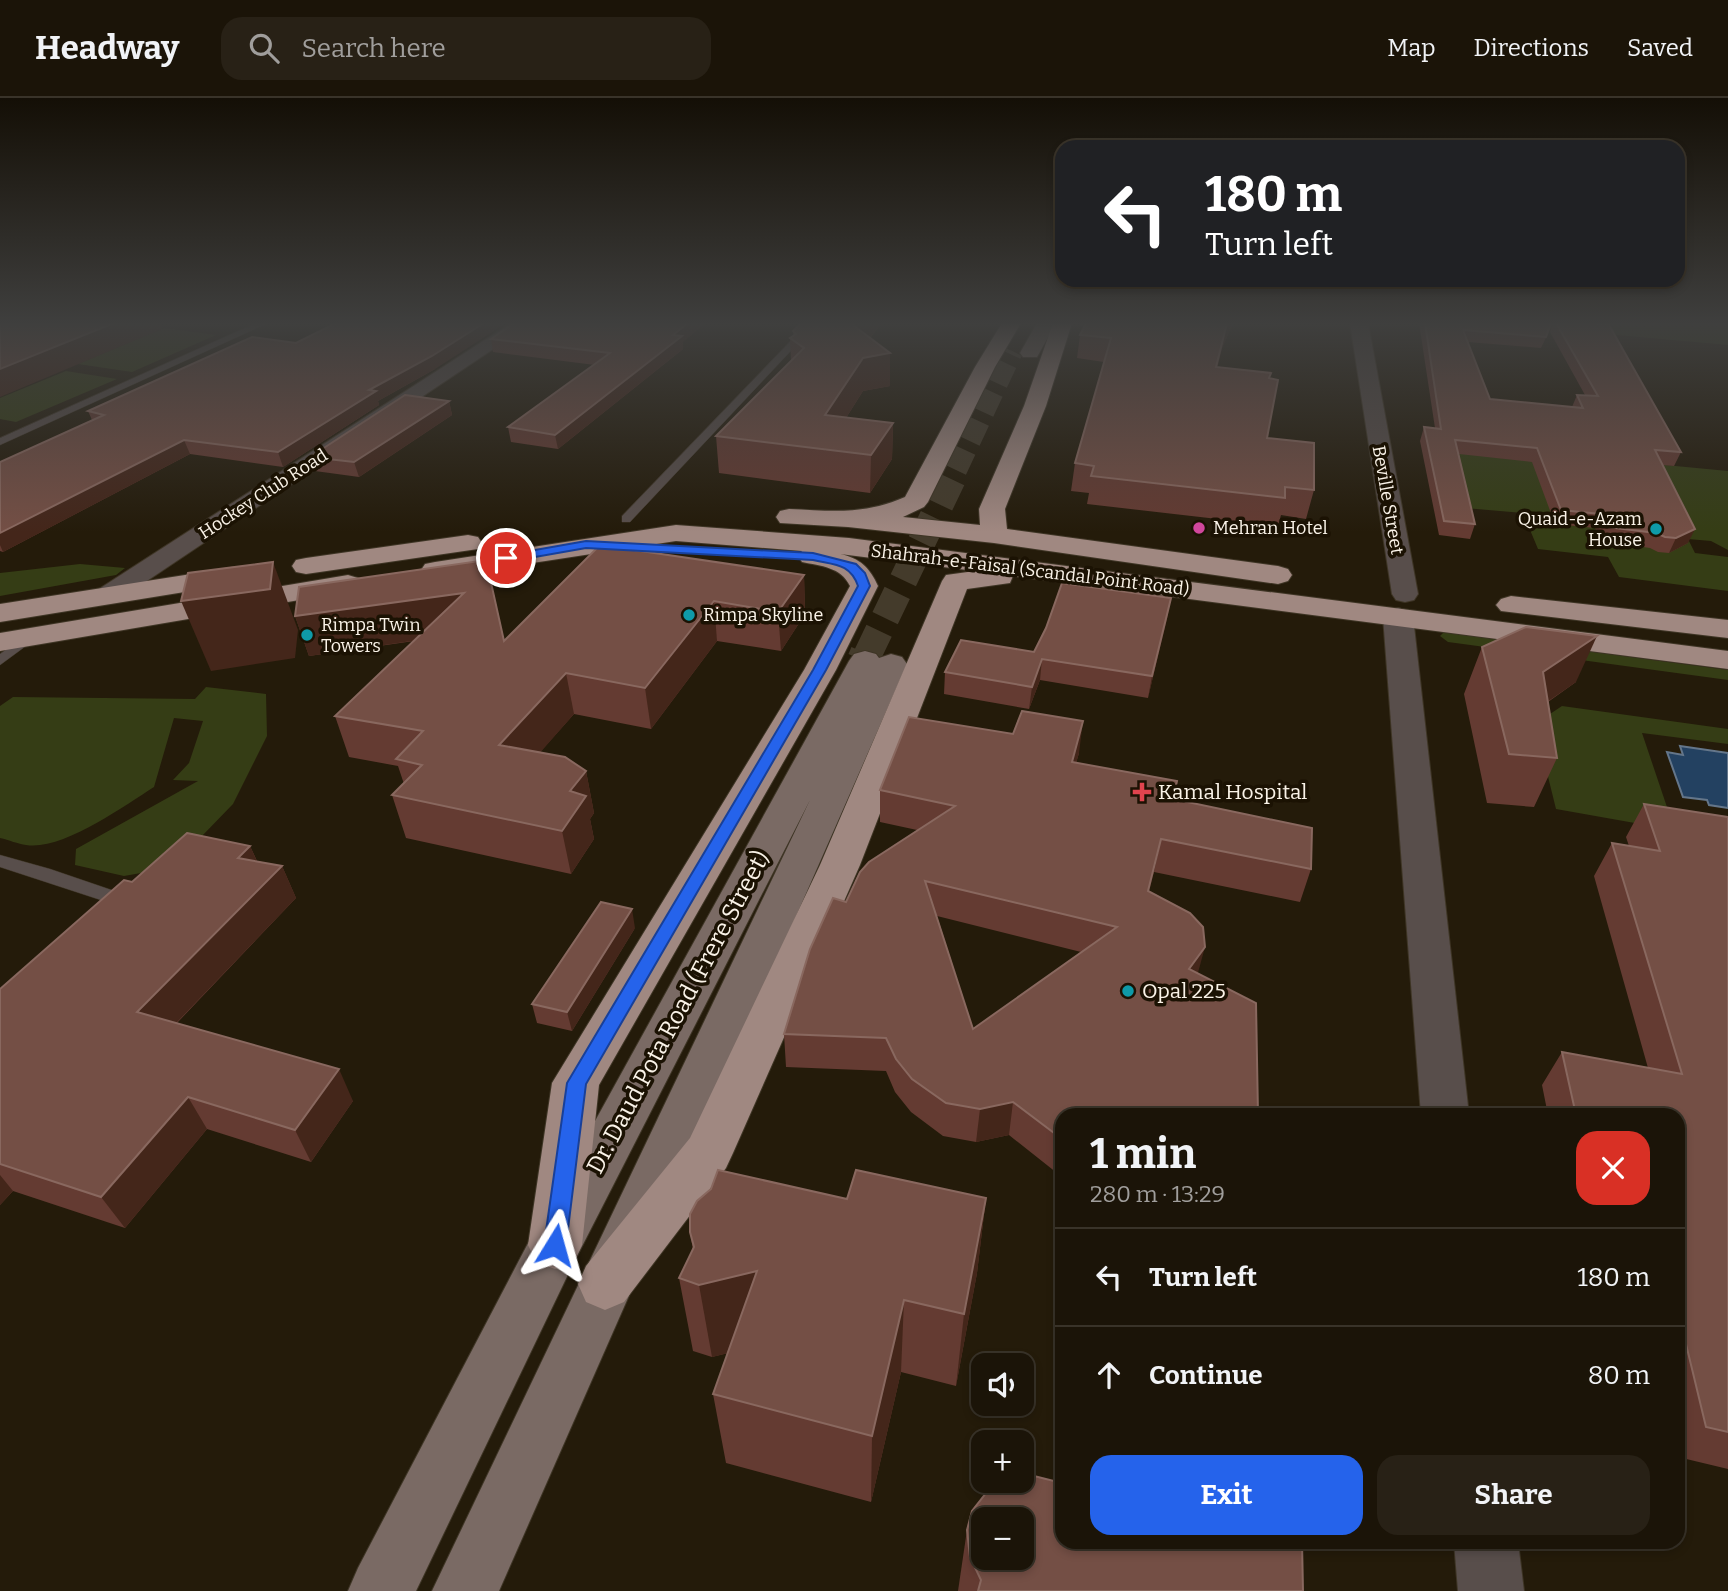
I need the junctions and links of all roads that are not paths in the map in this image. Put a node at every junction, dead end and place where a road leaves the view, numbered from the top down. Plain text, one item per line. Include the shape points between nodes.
1 (109, 393) edge
2 (417, 393) edge
3 (747, 393) edge
4 (972, 393) edge
5 (1039, 393) edge
6 (1369, 393) edge
7 (0, 442) edge
8 (626, 519) junction
9 (848, 519) junction
10 (994, 535) junction
11 (586, 545) junction
12 (852, 566) junction
13 (956, 581) junction
14 (1204, 593) junction
15 (108, 595) junction
16 (1401, 605) junction
17 (0, 613) edge
18 (1728, 629) edge
19 (29, 637) junction
20 (0, 642) edge
21 (1728, 660) edge
22 (0, 661) edge
23 (0, 861) edge
24 (105, 920) edge
25 (1445, 1108) edge
26 (555, 1245) junction
27 (606, 1284) junction
28 (1487, 1549) edge
29 (381, 1591) edge
30 (465, 1591) edge
31 (1491, 1591) edge

1 - 7 lane
2 - 15 street, Hockey Club Road
3 - 8 lane
4 - 9 highway via 915,502 890,513
5 - 10 highway via 992,509
6 - 16 street, Beville Street
8 - 9 highway, Shahrah-e-Faisal (Scandal Point Road) via 726,512
8 - 15 highway, Shahrah-e-Faisal (Scandal Point Road)
9 - 10 highway, Shahrah-e-Faisal (Scandal Point Road)
10 - 16 highway, Shahrah-e-Faisal (Scandal Point Road)
11 - 12 highway via 813,556
11 - 14 highway, Shahrah-e-Faisal (Scandal Point Road) via 676,533 849,546
11 - 19 highway, Shahrah-e-Faisal (Scandal Point Road)
12 - 13 highway via 919,563 946,570
12 - 26 highway via 864,586 820,670 576,1083
13 - 14 highway via 1002,578
13 - 27 highway via 839,865 708,1153
14 - 16 highway, Shahrah-e-Faisal (Scandal Point Road)
15 - 17 highway, Shahrah-e-Faisal (Scandal Point Road)
16 - 18 highway, Shahrah-e-Faisal (Scandal Point Road)
16 - 21 highway, Shahrah-e-Faisal (Scandal Point Road)
16 - 25 street
19 - 20 highway, Shahrah-e-Faisal (Scandal Point Road)
19 - 22 lane
23 - 24 lane via 125,902
26 - 27 main road, Dr. Daud Pota Road (Frere Street) via 878,662
26 - 29 main road, Dr. Daud Pota Road (Frere Street)
27 - 30 main road, Dr. Daud Pota Road (Frere Street)
28 - 31 street

